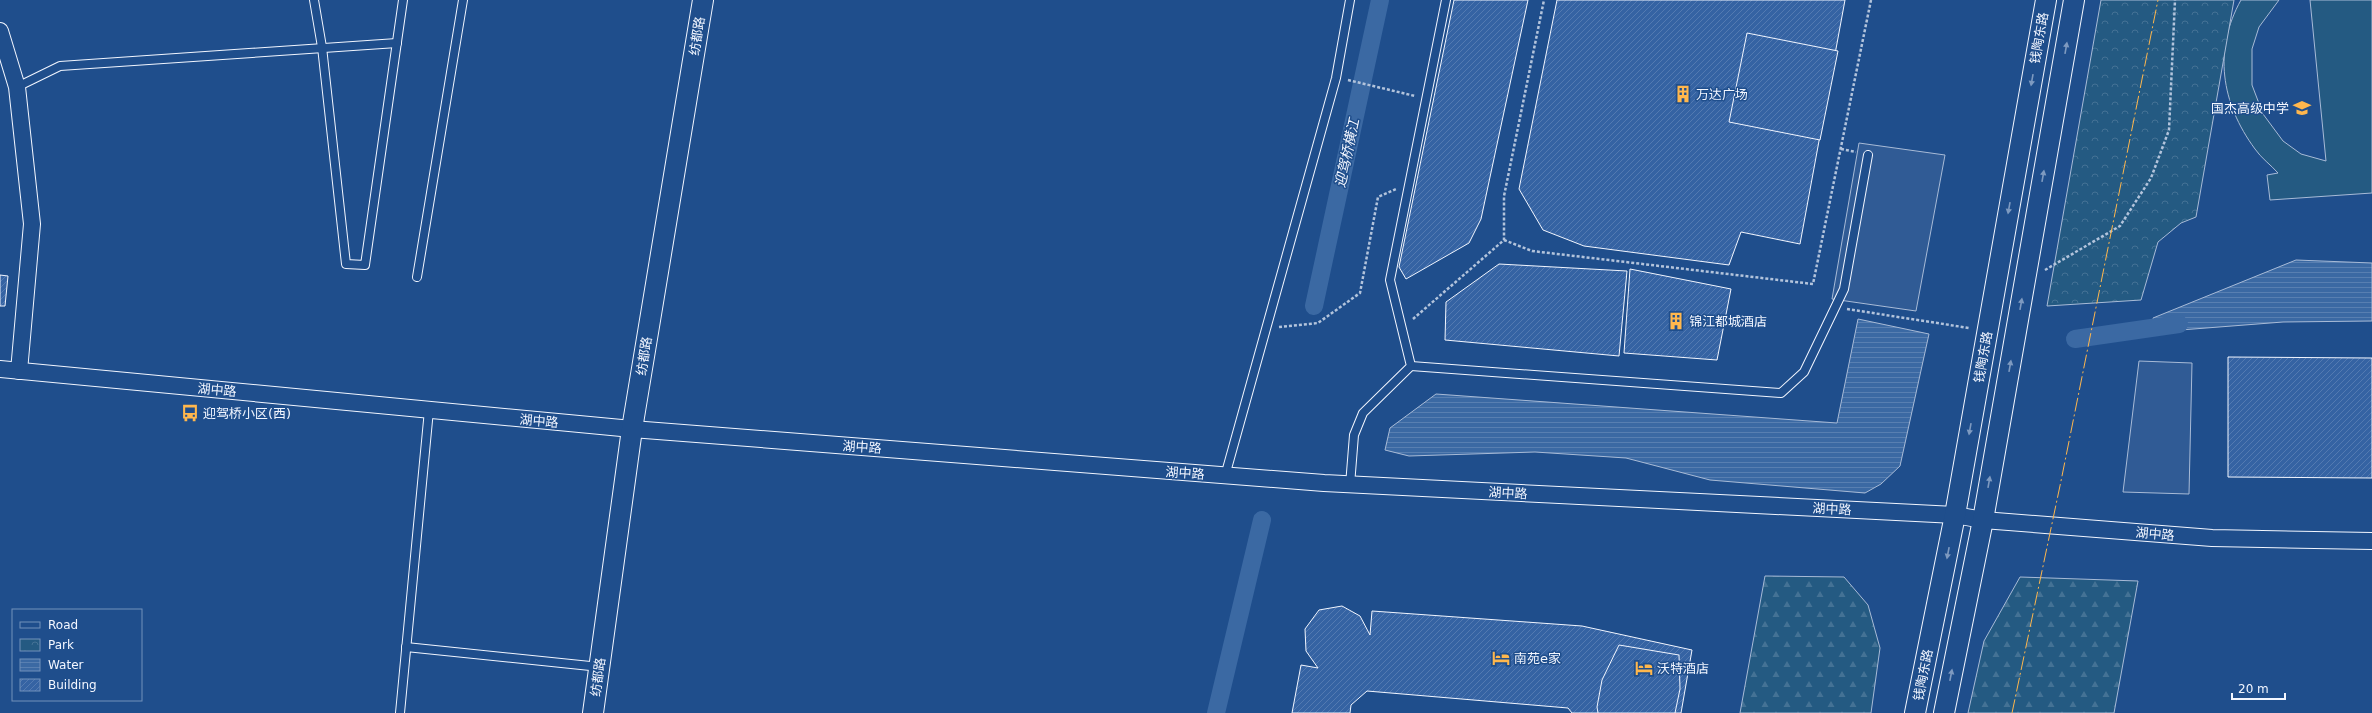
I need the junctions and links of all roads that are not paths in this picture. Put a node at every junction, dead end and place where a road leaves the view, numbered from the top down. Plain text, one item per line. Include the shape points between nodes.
1 (314, 0) edge
2 (403, 0) edge
3 (463, 0) edge
4 (703, 0) edge
5 (1350, 0) edge
6 (1446, 0) edge
7 (2046, 0) edge
8 (2074, 0) edge
9 (0, 31) edge
10 (397, 43) junction
11 (322, 47) junction
12 (17, 87) junction
13 (1868, 155) dead end
14 (417, 276) dead end
15 (1411, 366) junction
16 (0, 369) edge
17 (19, 371) junction
18 (429, 410) junction
19 (632, 429) junction
20 (1225, 476) junction
21 (1350, 485) junction
22 (1956, 515) junction
23 (1983, 520) junction
24 (2372, 541) edge
25 (406, 647) junction
26 (600, 667) junction
27 (400, 713) edge
28 (593, 713) edge
29 (1915, 713) edge
30 (1944, 713) edge

1 - 11 lane
2 - 10 lane
3 - 14 lane
4 - 19 street, 纺都路
5 - 20 lane via 1336,78
6 - 15 lane via 1390,280
7 -> 22 street, 钱陶东路
23 -> 8 street
9 - 12 street
10 - 11 lane
10 - 11 lane via 365,265 346,264
11 - 12 lane via 60,66
12 - 17 street via 32,224
13 - 15 lane via 1844,289 1804,372 1781,393
15 - 21 lane via 1363,413 1354,435
16 - 17 street, 湖中路
17 - 18 street, 湖中路
18 - 19 street, 湖中路
18 - 25 lane
19 - 20 street, 湖中路
19 - 26 street, 纺都路
20 - 21 street, 湖中路
21 - 22 street, 湖中路
22 - 23 street, 湖中路
22 -> 29 street, 钱陶东路
23 - 24 street, 湖中路 via 2212,538
30 -> 23 street
25 - 26 lane
25 - 27 lane
26 - 28 street, 纺都路

